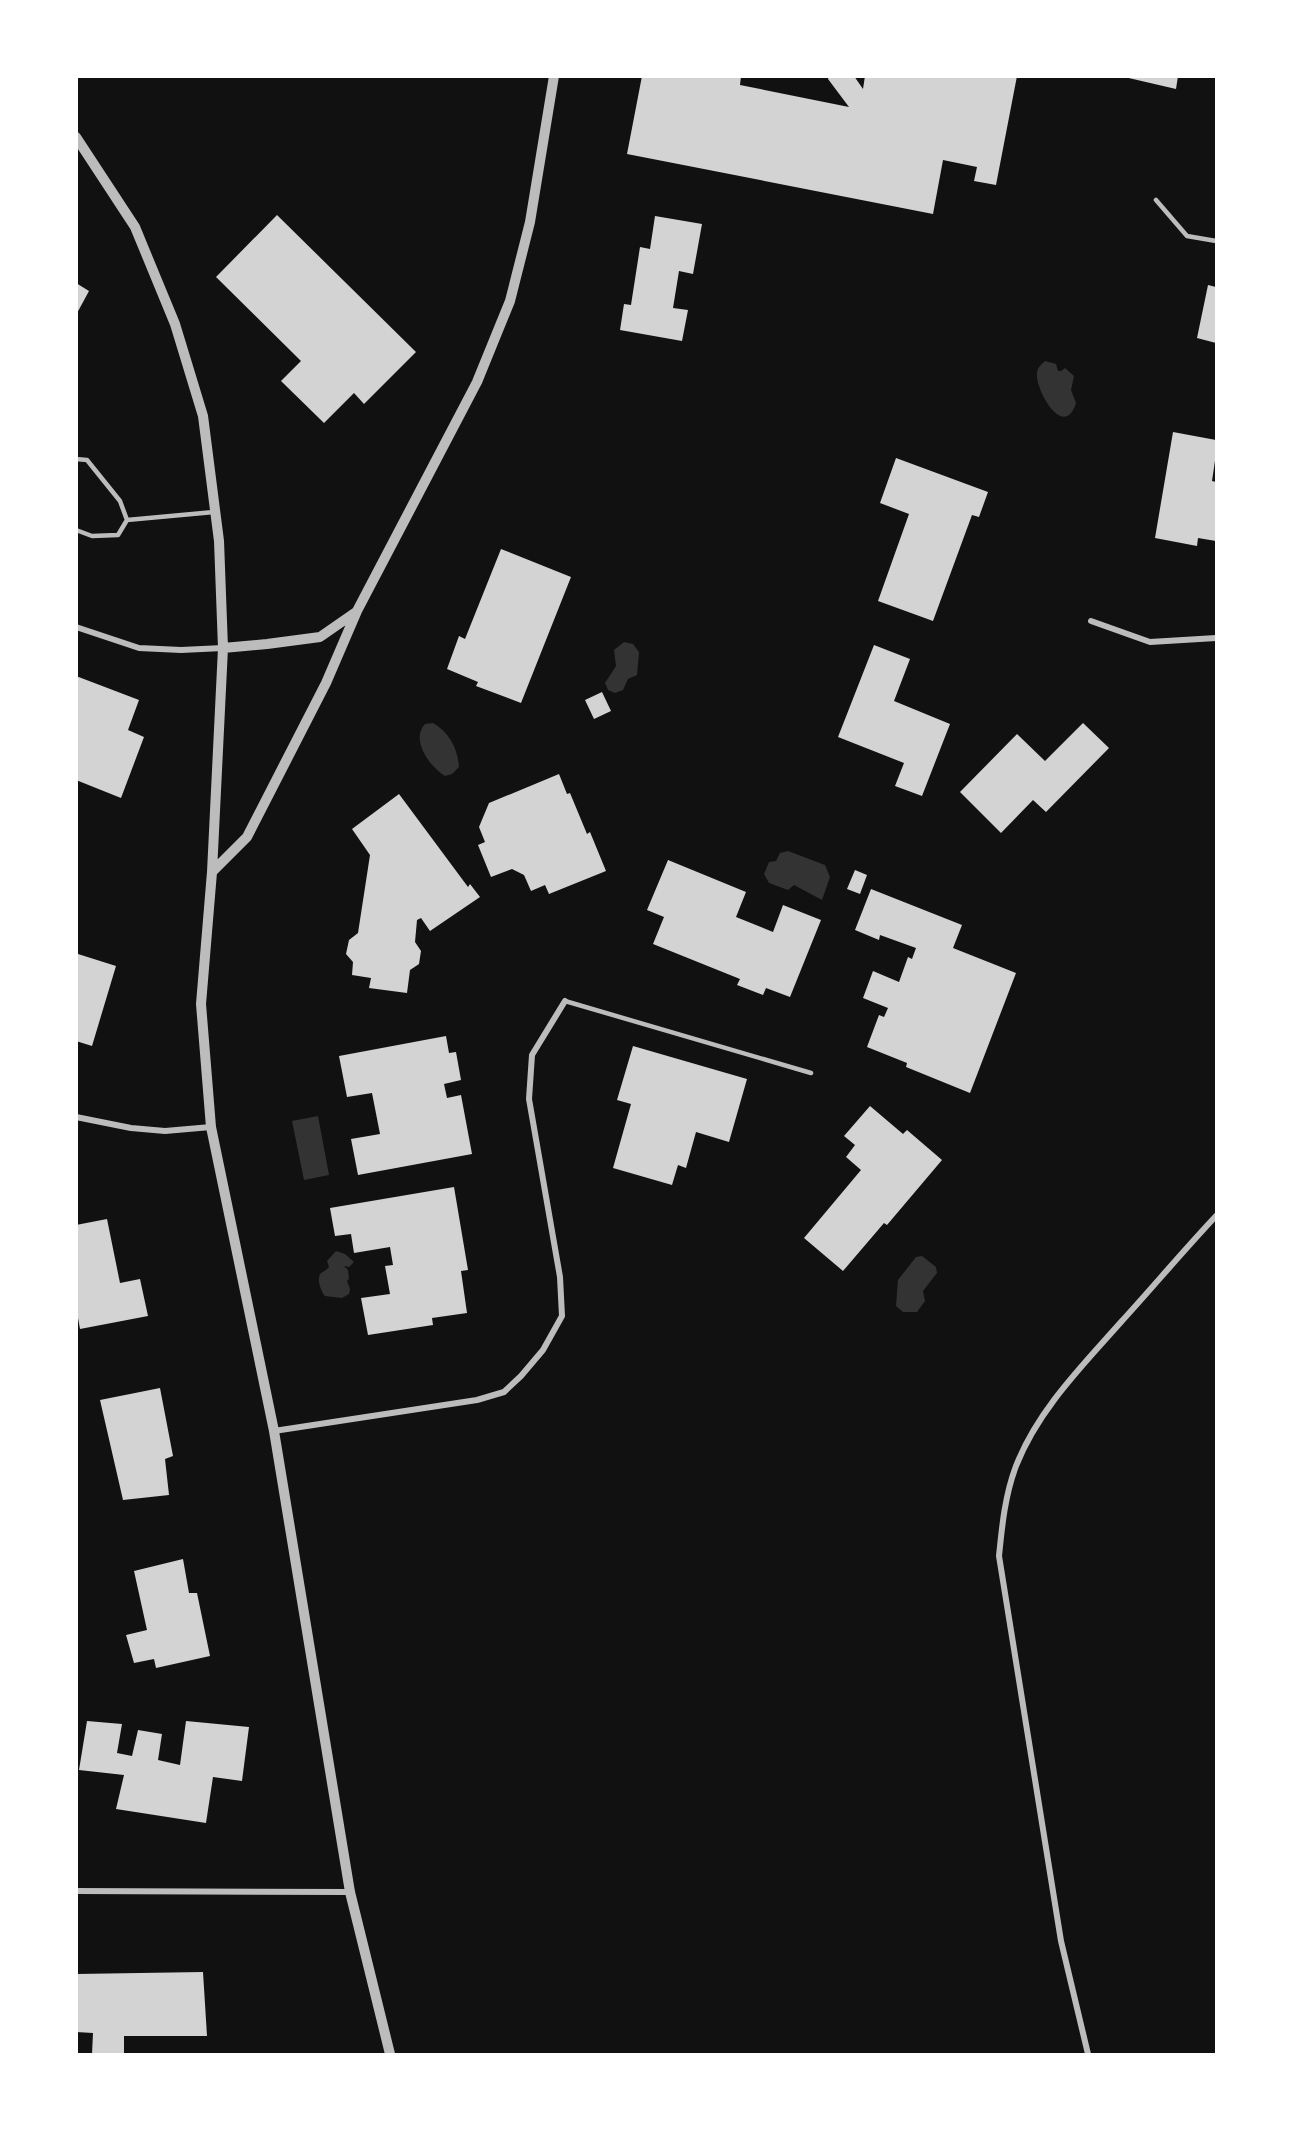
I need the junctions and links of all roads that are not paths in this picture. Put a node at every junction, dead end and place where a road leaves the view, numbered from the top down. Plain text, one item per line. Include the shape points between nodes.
1 (554, 76) edge
2 (76, 137) edge
3 (1156, 200) dead end
4 (1216, 241) edge
5 (76, 459) edge
6 (215, 512) junction
7 (127, 520) junction
8 (76, 530) edge
9 (357, 611) junction
10 (1091, 621) dead end
11 (76, 627) edge
12 (1216, 638) edge
13 (224, 648) junction
14 (212, 872) junction
15 (565, 1001) joint
16 (811, 1073) dead end
17 (76, 1117) edge
18 (211, 1127) junction
19 (1216, 1216) edge
20 (274, 1431) junction
21 (76, 1891) edge
22 (350, 1892) junction
23 (390, 2055) edge
24 (1088, 2055) edge

1 - 9 street via 530,222 510,301 477,382
2 - 6 street via 135,227 175,324 203,416
3 - 4 lane via 1187,236
5 - 7 lane via 87,460 120,501
6 - 7 lane
6 - 13 street
7 - 8 lane via 118,535 92,536
9 - 13 street via 320,637
9 - 14 street via 326,683 247,837
10 - 12 street via 1150,642
11 - 13 street via 139,648
13 - 14 street
14 - 18 street via 201,1004
15 - 16 lane
15 - 20 street via 532,1055 529,1099 560,1277 562,1316 543,1350 504,1392 477,1400
17 - 18 street via 154,1130
18 - 20 street
19 - 24 street via 1068,1380 1016,1466 1003,1513 1000,1568 1061,1941
20 - 22 street
21 - 22 street
22 - 23 street

